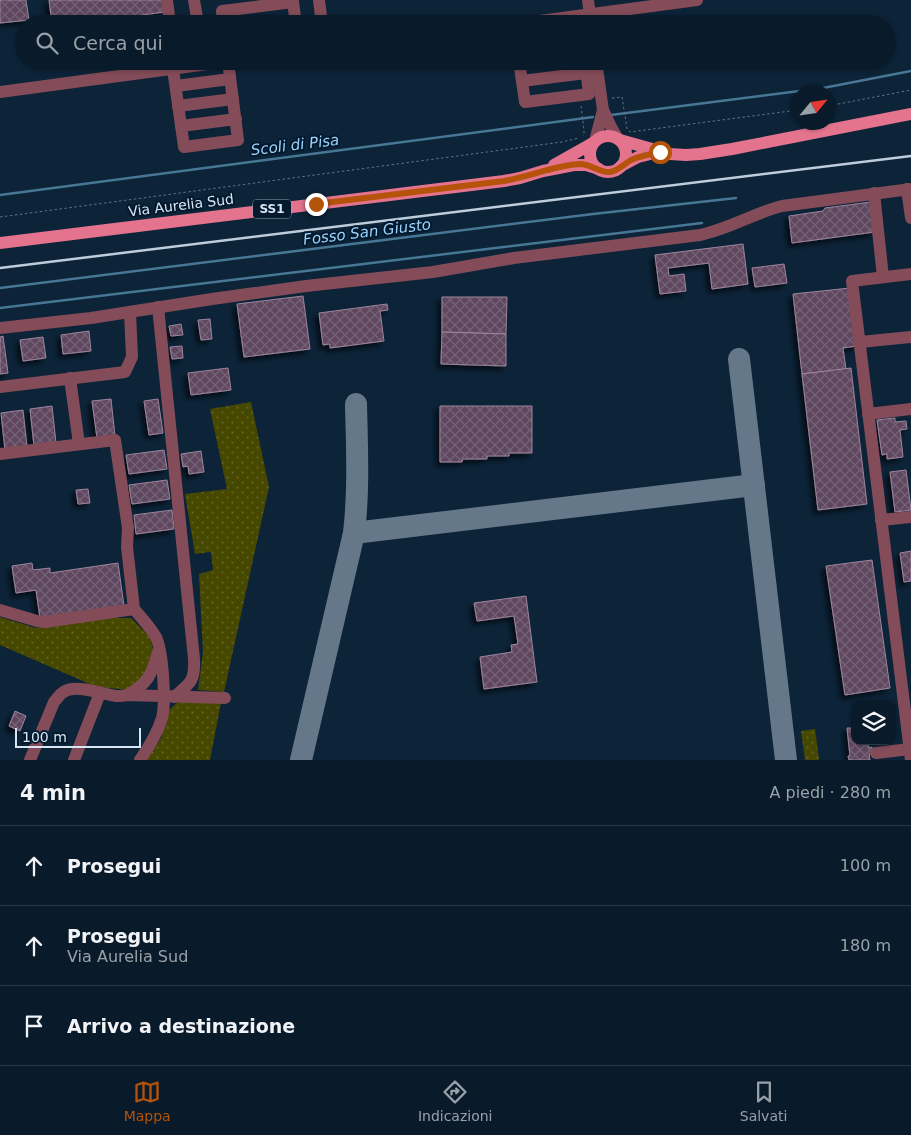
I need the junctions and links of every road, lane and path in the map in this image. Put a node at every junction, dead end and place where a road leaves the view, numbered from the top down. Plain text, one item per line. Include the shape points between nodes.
1 (167, 0) edge
2 (194, 0) edge
3 (319, 0) edge
4 (588, 0) edge
5 (697, 0) edge
6 (293, 1) edge
7 (664, 2) edge
8 (264, 3) edge
9 (250, 4) edge
10 (222, 12) edge
11 (169, 15) edge
12 (196, 15) edge
13 (295, 15) edge
14 (321, 15) edge
15 (590, 15) edge
16 (608, 15) edge
17 (148, 70) edge
18 (175, 70) edge
19 (230, 70) edge
20 (520, 70) edge
21 (572, 70) edge
22 (586, 70) edge
23 (598, 70) edge
24 (230, 79) junction
25 (522, 81) junction
26 (176, 86) junction
27 (911, 90) edge
28 (0, 92) edge
29 (233, 99) junction
30 (606, 104) junction
31 (836, 104) edge
32 (178, 106) junction
33 (582, 109) dead end
34 (791, 111) edge
35 (911, 114) edge
36 (236, 119) junction
37 (181, 126) junction
38 (619, 139) junction
39 (594, 142) junction
40 (660, 152) junction
41 (620, 167) junction
42 (599, 169) junction
43 (543, 171) junction
44 (909, 189) edge
45 (874, 193) junction
46 (0, 217) edge
47 (911, 218) edge
48 (0, 243) edge
49 (911, 274) edge
50 (883, 277) junction
51 (158, 307) junction
52 (130, 312) junction
53 (0, 328) edge
54 (911, 337) edge
55 (860, 342) junction
56 (70, 378) junction
57 (0, 387) edge
58 (911, 409) edge
59 (868, 414) junction
60 (79, 444) junction
61 (0, 454) edge
62 (911, 517) edge
63 (881, 520) junction
64 (134, 609) junction
65 (0, 610) edge
66 (159, 650) junction
67 (100, 693) junction
68 (128, 695) junction
69 (169, 696) junction
70 (225, 698) dead end
71 (908, 709) edge
72 (876, 753) dead end
73 (910, 754) edge
74 (30, 760) edge
75 (74, 760) edge
76 (140, 760) edge

1 - 11 street
2 - 12 street
3 - 14 street
4 - 15 street
5 - 7 street
6 - 8 street
6 - 13 street
7 - 16 street
8 - 9 street
9 - 10 street
17 - 28 street
18 - 26 street
19 - 24 street
20 - 25 street
21 - 25 street
22 - 25 street via 589,94 525,102
23 - 30 street
24 - 26 street
24 - 29 street
26 - 32 street
27 - 31 path
29 - 32 street
29 - 36 street
30 - 34 path via 622,97 626,129 630,132
30 - 38 street via 610,127
30 - 39 street
32 - 37 street
33 - 46 path via 584,135 562,142
35 - 40 main road, SS1 via 741,148 700,154
36 - 37 street
36 - 37 street via 238,140 184,147
38 - 39 main road, SS1 via 607,135
38 - 40 main road, SS1
38 - 41 main road via 626,152
39 - 42 main road via 590,159
39 - 43 main road, SS1
40 - 41 main road, SS1 via 643,155
41 - 42 main road, SS1 via 610,172
42 - 43 main road, SS1 via 581,164
43 - 48 main road, Via Aurelia Sud / SS1 via 504,181
44 - 45 street
44 - 47 street
45 - 50 street
45 - 51 street via 782,206 722,230 700,235
49 - 50 street
50 - 55 street via 852,281
51 - 52 street
51 - 69 street via 194,659 190,684
52 - 53 street
52 - 56 street via 132,357 125,372
54 - 55 street
55 - 59 street
56 - 57 street
56 - 60 street
58 - 59 street
59 - 63 street
60 - 61 street
60 - 64 street via 115,440 128,528
62 - 63 street
63 - 71 street
64 - 65 street via 45,622
64 - 66 street via 147,623
66 - 68 street via 148,678
66 - 69 street
67 - 68 street
67 - 74 street via 74,689 60,694
67 - 75 street
68 - 69 street
69 - 70 street
69 - 76 street via 156,735
71 - 73 street
72 - 73 street

